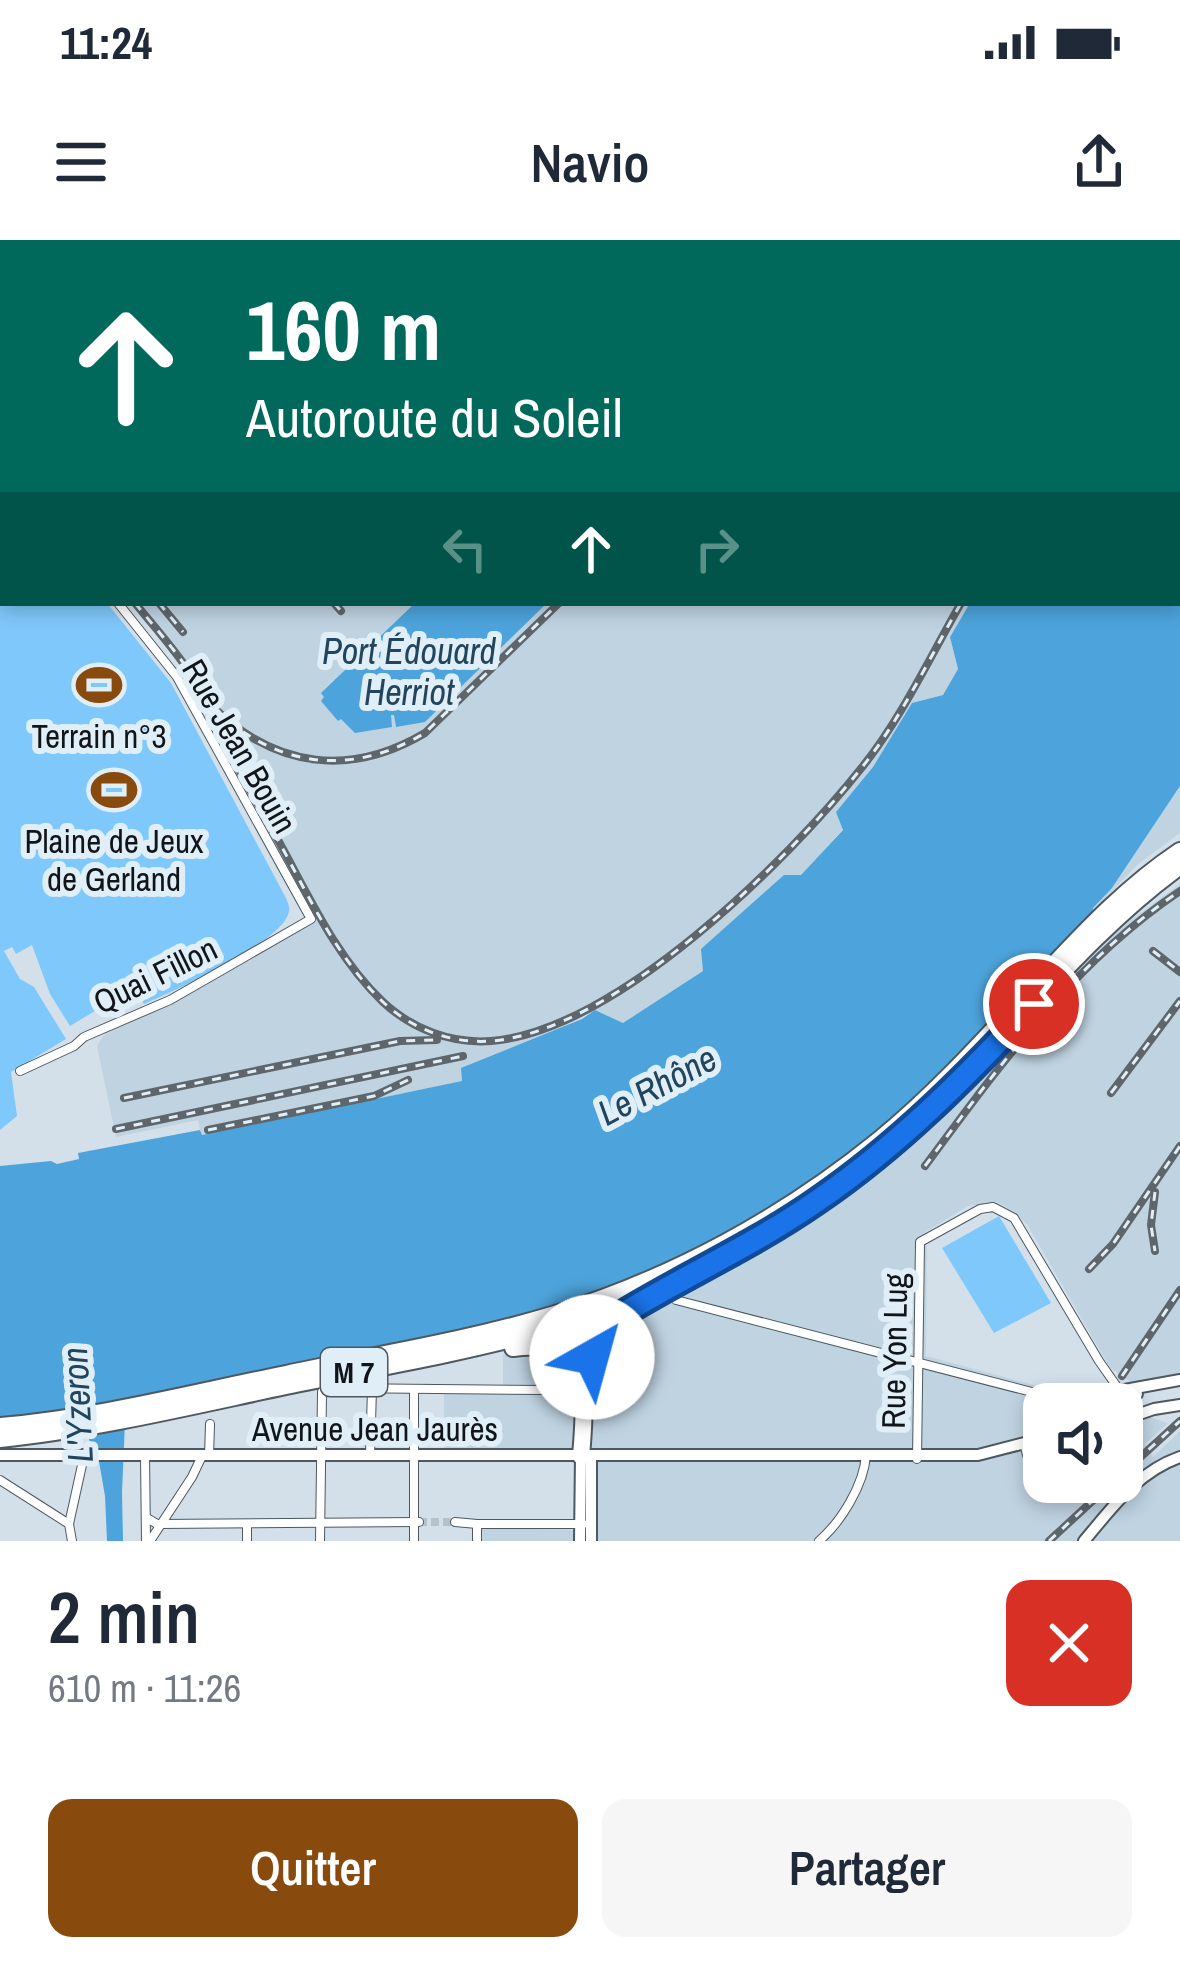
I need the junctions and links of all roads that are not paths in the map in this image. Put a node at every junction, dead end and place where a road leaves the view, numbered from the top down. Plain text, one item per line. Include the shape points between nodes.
1 (120, 606) edge
2 (1180, 850) edge
3 (1180, 866) edge
4 (310, 919) joint
5 (20, 1071) dead end
6 (706, 1266) junction
7 (676, 1300) dead end
8 (411, 1360) junction
9 (918, 1362) junction
10 (1180, 1380) edge
11 (1115, 1383) edge
12 (558, 1385) dead end
13 (1156, 1386) junction
14 (1143, 1387) edge
15 (372, 1389) junction
16 (1023, 1389) edge
17 (414, 1390) junction
18 (1143, 1391) edge
19 (1180, 1404) edge
20 (1143, 1410) edge
21 (130, 1412) junction
22 (83, 1422) junction
23 (210, 1424) dead end
24 (0, 1426) edge
25 (0, 1439) edge
26 (1023, 1446) edge
27 (0, 1455) edge
28 (145, 1455) junction
29 (89, 1456) junction
30 (205, 1456) junction
31 (320, 1456) junction
32 (370, 1456) junction
33 (416, 1456) junction
34 (586, 1456) junction
35 (1180, 1456) edge
36 (866, 1458) junction
37 (917, 1458) junction
38 (0, 1480) edge
39 (147, 1518) junction
40 (455, 1522) tunnel mouth
41 (162, 1523) junction
42 (417, 1523) junction
43 (69, 1524) junction
44 (247, 1524) junction
45 (320, 1524) junction
46 (477, 1524) junction
47 (586, 1524) junction
48 (73, 1541) edge
49 (148, 1541) edge
50 (247, 1541) edge
51 (320, 1541) edge
52 (414, 1541) edge
53 (477, 1541) edge
54 (580, 1541) edge
55 (591, 1541) edge
56 (819, 1541) edge
57 (1084, 1541) edge

1 - 4 street, Rue Jean Bouin via 177,677
2 - 21 highway, M 7 via 1092,924 903,1120 820,1185 725,1243 535,1320
3 - 6 highway, M 7 via 1119,915 912,1128 815,1203
4 - 5 street, Quai Fillon via 170,1000
6 - 8 highway, M 7 via 566,1323
6 - 34 highway via 619,1316 598,1339
7 - 9 street
8 - 21 highway, M 7
8 - 34 highway via 535,1345 557,1351 579,1378
9 - 11 street, Rue Yon Lug via 920,1242 993,1207 1014,1218
9 - 16 street
9 - 37 street, Rue Yon Lug
10 - 13 main road
12 - 17 street
13 - 14 main road
13 - 18 main road
15 - 17 street
15 - 31 street via 324,1390
15 - 32 street
17 - 33 street
19 - 20 main road
21 - 22 highway, M 7
22 - 24 highway, M 7
22 - 25 highway, M 7
23 - 30 street
26 - 37 main road, Avenue Jean Jaurès
27 - 29 main road, Avenue Jean Jaurès
28 - 29 main road, Avenue Jean Jaurès
28 - 30 main road, Avenue Jean Jaurès
28 - 39 street
29 - 43 street
30 - 31 main road, Avenue Jean Jaurès
30 - 41 street
31 - 32 main road, Avenue Jean Jaurès
31 - 45 street
32 - 33 main road, Avenue Jean Jaurès
33 - 34 main road, Avenue Jean Jaurès
33 - 42 street
34 - 36 main road, Avenue Jean Jaurès
34 - 47 main road
35 - 57 main road via 1131,1486
36 - 37 main road, Avenue Jean Jaurès
36 - 56 street via 835,1526
38 - 43 street
39 - 41 street
39 - 49 street
40 - 46 street
41 - 44 street
41 - 49 street
42 - 45 street
42 - 52 street
43 - 48 street
44 - 45 street
44 - 50 street
45 - 51 street
46 - 47 street
46 - 53 street
47 - 54 main road
47 - 55 main road

